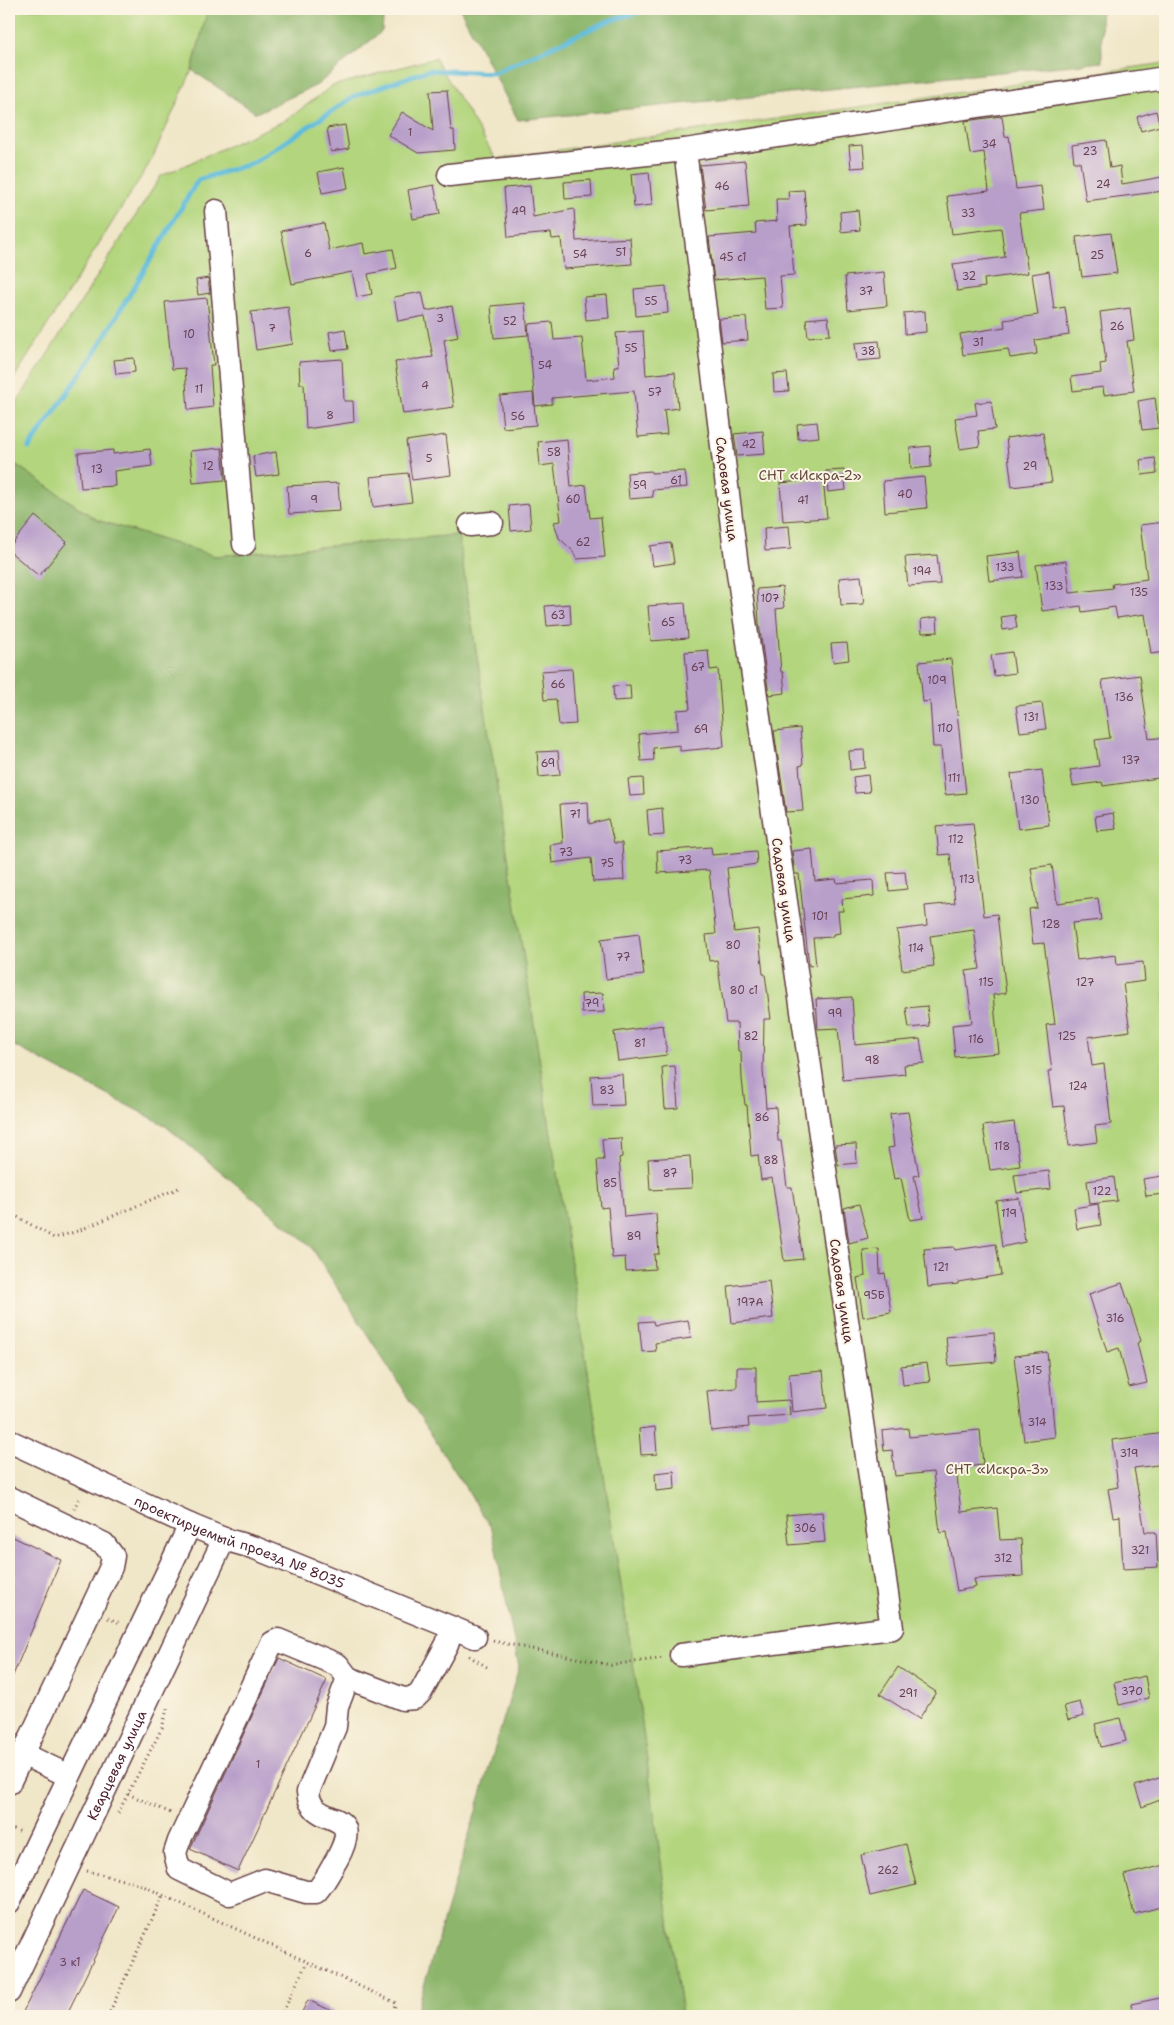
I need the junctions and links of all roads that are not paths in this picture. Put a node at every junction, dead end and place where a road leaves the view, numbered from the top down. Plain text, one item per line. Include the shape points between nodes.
1 (1165, 78) edge
2 (685, 150) junction
3 (449, 176) dead end
4 (216, 211) dead end
5 (492, 524) dead end
6 (470, 525) dead end
7 (244, 544) dead end
8 (9, 1441) edge
9 (9, 1498) edge
10 (190, 1525) junction
11 (224, 1539) junction
12 (449, 1636) junction
13 (475, 1637) road end
14 (681, 1655) road end
15 (348, 1678) junction
16 (23, 1754) junction
17 (69, 1776) junction
18 (9, 1783) edge
19 (9, 1902) edge
20 (9, 1992) edge

1 - 2 street
2 - 3 street
2 - 14 street, Садовая улица via 737,566 892,1628
4 - 7 street
5 - 6 street
8 - 10 street, проектируемый проезд № 8035
9 - 16 street via 104,1544 113,1556 111,1567
10 - 11 street, проектируемый проезд № 8035
10 - 17 street
11 - 12 street, проектируемый проезд № 8035 via 255,1548
11 - 20 street, Кварцевая улица
12 - 13 street, проектируемый проезд № 8035
12 - 15 street via 429,1678 415,1698 403,1699
15 - 15 street via 337,1707 335,1728 308,1792 309,1802 315,1810 343,1825 347,1832 346,1843 323,1885 316,1892 306,1892 265,1880 230,1894 178,1869 175,1853 272,1644 278,1640 338,1665
16 - 17 street
16 - 18 street
17 - 19 street

